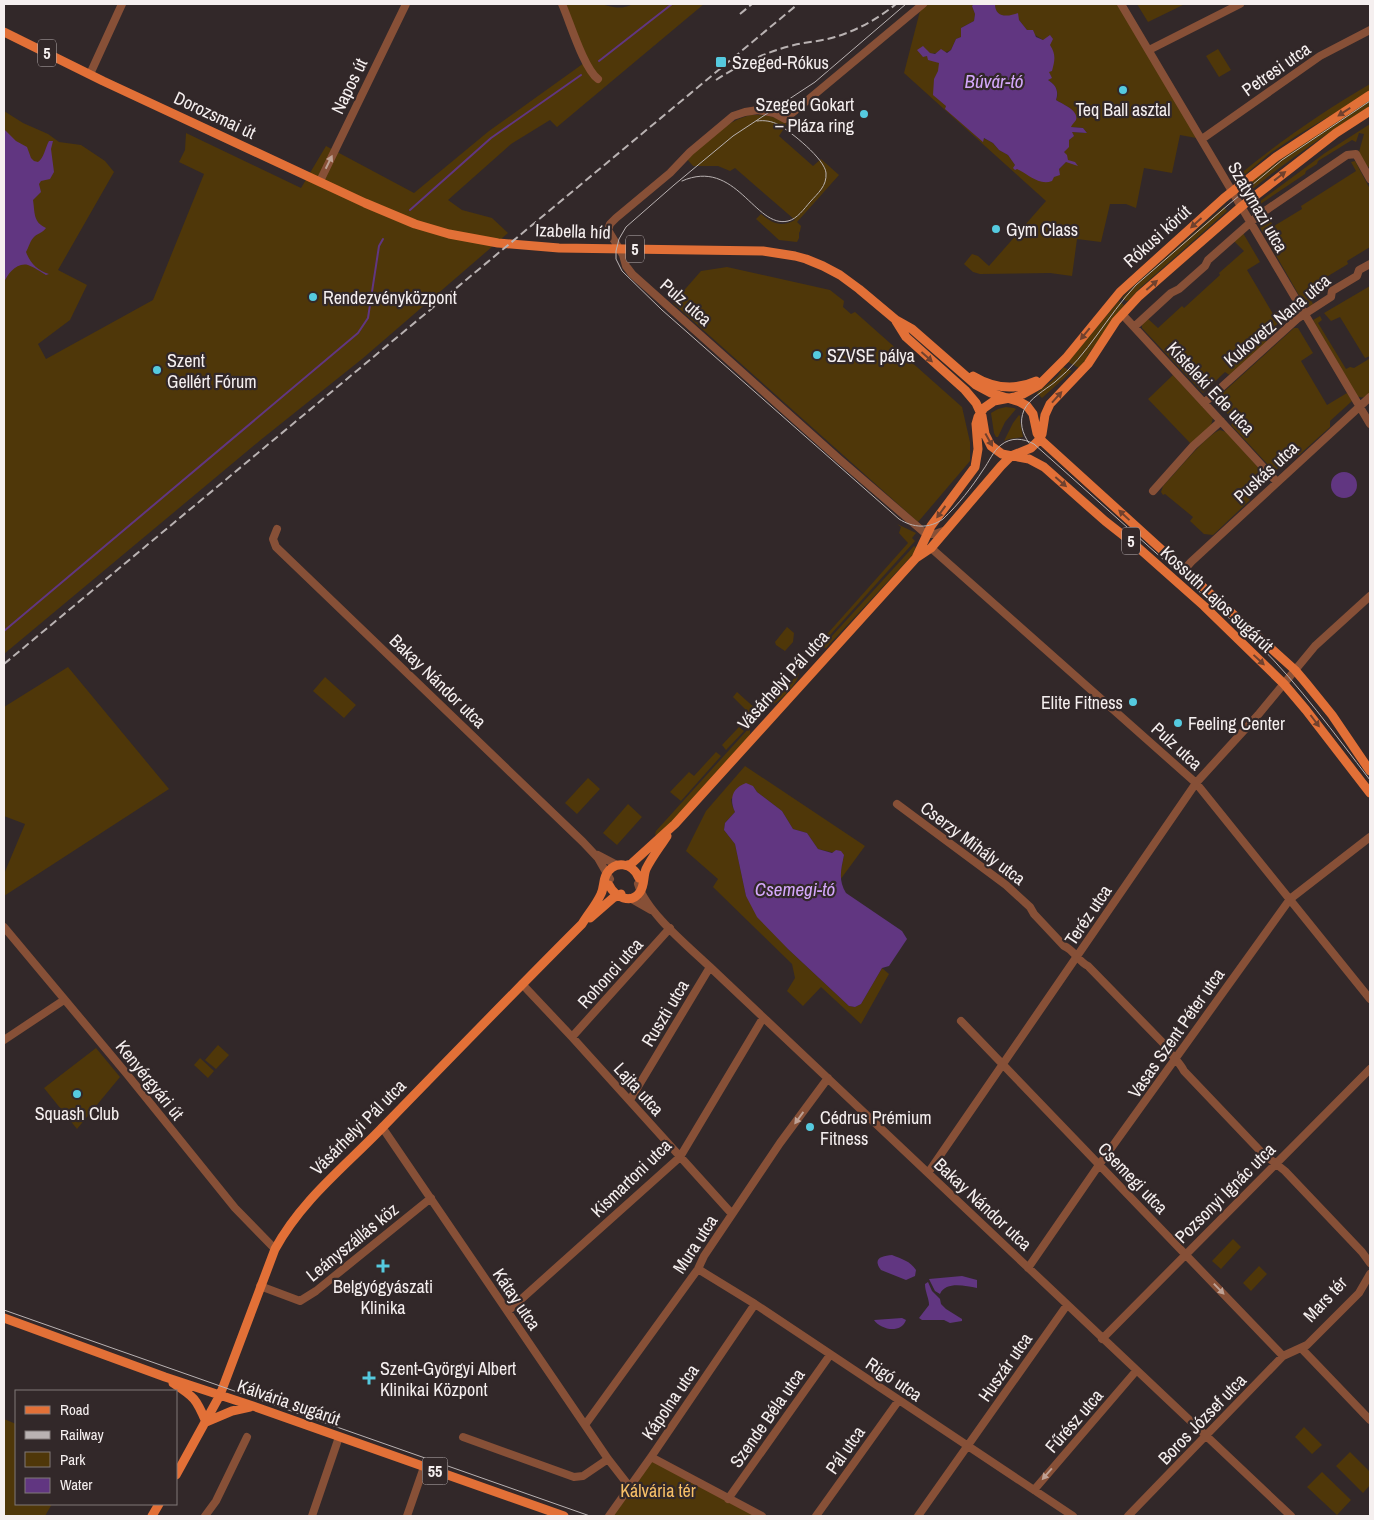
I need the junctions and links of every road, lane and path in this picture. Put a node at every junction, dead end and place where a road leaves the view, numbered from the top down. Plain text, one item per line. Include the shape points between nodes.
1 (122, 4) edge
2 (406, 4) edge
3 (562, 4) edge
4 (923, 4) edge
5 (1121, 4) edge
6 (1240, 4) edge
7 (1370, 30) edge
8 (4, 32) edge
9 (1148, 50) junction
10 (90, 74) junction
11 (596, 77) dead end
12 (1370, 95) edge
13 (1370, 111) edge
14 (1202, 139) junction
15 (1370, 177) edge
16 (320, 182) junction
17 (1233, 191) junction
18 (1242, 206) junction
19 (1250, 222) junction
20 (415, 224) joint
21 (763, 251) joint
22 (1370, 264) edge
23 (1122, 314) junction
24 (1304, 314) junction
25 (896, 320) junction
26 (1134, 327) junction
27 (953, 365) junction
28 (1047, 376) junction
29 (1370, 397) edge
30 (1008, 399) junction
31 (1204, 403) junction
32 (1360, 406) junction
33 (981, 412) junction
34 (1221, 421) junction
35 (1370, 424) edge
36 (1040, 438) junction
37 (1011, 456) junction
38 (1277, 482) junction
39 (1153, 491) dead end
40 (277, 530) dead end
41 (946, 530) junction
42 (926, 534) junction
43 (930, 548) junction
44 (916, 558) junction
45 (1184, 570) junction
46 (1370, 596) edge
47 (1295, 670) junction
48 (1284, 684) junction
49 (1370, 771) edge
50 (1196, 784) junction
51 (1370, 793) edge
52 (897, 804) dead end
53 (675, 824) junction
54 (1370, 837) edge
55 (592, 851) junction
56 (653, 857) junction
57 (617, 865) junction
58 (630, 867) junction
59 (609, 879) junction
60 (639, 885) junction
61 (623, 897) junction
62 (1290, 899) junction
63 (655, 913) junction
64 (582, 924) junction
65 (4, 927) edge
66 (670, 928) junction
67 (1077, 957) junction
68 (710, 967) junction
69 (522, 984) junction
70 (1370, 999) edge
71 (64, 1000) junction
72 (763, 1018) junction
73 (961, 1021) dead end
74 (572, 1037) junction
75 (4, 1040) edge
76 (1178, 1062) junction
77 (1003, 1064) junction
78 (1370, 1069) edge
79 (828, 1078) junction
80 (630, 1100) junction
81 (382, 1127) junction
82 (680, 1157) junction
83 (1276, 1163) junction
84 (1099, 1165) junction
85 (928, 1173) junction
86 (431, 1198) junction
87 (732, 1214) junction
88 (276, 1248) junction
89 (1185, 1254) junction
90 (1368, 1261) edge
91 (1028, 1268) junction
92 (698, 1269) junction
93 (1370, 1270) edge
94 (1370, 1274) edge
95 (260, 1286) junction
96 (756, 1304) junction
97 (1067, 1305) junction
98 (508, 1312) junction
99 (4, 1318) edge
100 (1102, 1339) junction
101 (1301, 1348) junction
102 (830, 1355) junction
103 (1283, 1356) junction
104 (1136, 1371) junction
105 (165, 1377) junction
106 (220, 1396) junction
107 (899, 1400) junction
108 (253, 1406) junction
109 (1370, 1420) edge
110 (206, 1422) junction
111 (585, 1425) junction
112 (1207, 1436) junction
113 (246, 1437) dead end
114 (339, 1437) junction
115 (464, 1437) dead end
116 (967, 1446) junction
117 (651, 1457) junction
118 (608, 1459) junction
119 (424, 1467) junction
120 (178, 1471) edge
121 (629, 1486) junction
122 (1034, 1490) junction
123 (728, 1499) junction
124 (159, 1505) edge
125 (152, 1516) edge
126 (205, 1516) edge
127 (312, 1516) edge
128 (407, 1516) edge
129 (564, 1516) edge
130 (609, 1516) edge
131 (762, 1516) edge
132 (816, 1516) edge
133 (918, 1516) edge
134 (1073, 1516) edge
135 (1128, 1516) edge
136 (1291, 1516) edge

1 - 10 street
16 -> 2 street, Napos út
3 - 11 street via 584,58
4 - 42 street, Pulz utca via 785,119 758,110 728,119 608,228 635,277
5 - 9 street, Szatymazi utca
6 - 9 street
7 - 14 street, Petresi utca via 1320,56
8 - 10 main road, Dorozsmai út / 5
9 - 14 street, Szatymazi utca
10 - 16 main road, Dorozsmai út / 5
12 -> 17 main road, Rókusi körút via 1276,157
18 -> 13 main road, Rókusi körút via 1336,133
14 - 17 street, Szatymazi utca
15 - 19 street via 1356,154 1346,155
16 - 20 main road, Dorozsmai út / 5
17 - 18 street, Szatymazi utca
17 -> 28 main road, Rókusi körút via 1120,292 1066,358
18 - 19 street, Szatymazi utca
23 -> 18 main road, Rókusi körút
19 - 24 street, Szatymazi utca
19 - 26 street
20 - 21 main road, Izabella híd / 5 via 473,240 530,246
21 - 25 main road, Kossuth Lajos sugárút / 5 via 795,256 823,266 859,289
22 - 24 street, Kukovetz Nana utca via 1332,291 1331,297
23 - 26 street, Kisteleki Ede utca
36 -> 23 main road, Rókusi körút via 1050,404 1088,364
24 - 31 street, Kukovetz Nana utca
24 - 32 street, Szatymazi utca
25 - 27 main road, Kossuth Lajos sugárút / 5 via 912,329
25 -> 33 main road, Kossuth Lajos sugárút / 5 via 906,338 965,390
26 - 31 street, Kisteleki Ede utca
27 - 28 main road via 983,382 1007,388 1025,386
27 - 30 main road, Kossuth Lajos sugárút / 5 via 982,389
28 - 30 main road, Rókusi körút via 1024,394
29 - 32 street, Puskás utca
30 - 33 main road, Rókusi körút via 994,401
30 - 36 main road, Kossuth Lajos sugárút / 5 via 1029,408
31 - 34 street, Kisteleki Ede utca
32 - 35 street, Szatymazi utca
32 - 38 street, Puskás utca
33 -> 37 main road, Kossuth Lajos sugárút / 5 via 989,442 996,450
33 -> 42 main road, Vásárhelyi Pál utca via 976,424 978,450 975,467
34 - 38 street, Kisteleki Ede utca
34 - 39 street via 1193,446
36 - 37 main road via 1031,448
45 -> 36 main road, Kossuth Lajos sugárút / 5
37 - 41 main road, Vásárhelyi Pál utca
37 -> 48 main road, Kossuth Lajos sugárút / 5 via 1029,459 1044,467 1175,580
38 - 45 street, Puskás utca
40 - 55 street, Bakay Nándor utca via 273,539 276,547
41 - 42 street
41 - 43 main road, Vásárhelyi Pál utca
42 - 44 main road, Vásárhelyi Pál utca
43 - 44 main road, Vásárhelyi Pál utca
43 - 50 street, Pulz utca
44 - 53 main road, Vásárhelyi Pál utca
45 - 47 main road, Kossuth Lajos sugárút / 5
46 - 47 street
47 - 48 street
47 - 49 main road, Kossuth Lajos sugárút / 5 via 1337,722
48 - 50 street, Teréz utca
48 -> 51 main road, Kossuth Lajos sugárút / 5
50 - 62 street, Pulz utca
50 - 67 street, Teréz utca
52 - 67 street, Cserzy Mihály utca via 1006,885 1067,942
53 - 56 main road, Vásárhelyi Pál utca
53 - 58 main road, Vásárhelyi Pál utca
54 - 62 street, Vasas Szent Péter utca
55 - 57 street, Bakay Nándor utca
55 - 59 street, Bakay Nándor utca
56 - 60 main road, Vásárhelyi Pál utca
56 - 60 main road, Vásárhelyi Pál utca via 644,866
57 - 58 main road
57 - 59 main road, Vásárhelyi Pál utca via 611,868
58 - 59 main road, Vásárhelyi Pál utca
58 - 60 main road via 637,874
59 - 61 main road via 613,892
59 - 64 main road, Vásárhelyi Pál utca via 605,896
60 - 61 main road, Vásárhelyi Pál utca
60 - 61 main road, Vásárhelyi Pál utca
60 - 63 street, Bakay Nándor utca
61 - 63 street, Bakay Nándor utca
61 - 64 main road, Vásárhelyi Pál utca via 593,920
62 - 70 street, Pulz utca
62 - 76 street, Vasas Szent Péter utca
63 - 66 street, Bakay Nándor utca
64 - 69 main road, Vásárhelyi Pál utca
65 - 71 street, Kenyérgyári út
66 - 68 street, Bakay Nándor utca
66 - 74 street, Rohonci utca
67 - 76 street, Cserzy Mihály utca
67 - 77 street, Teréz utca
68 - 72 street, Bakay Nándor utca
68 - 80 street, Ruszti utca
69 - 74 street, Lajta utca
69 - 81 main road, Vásárhelyi Pál utca
71 - 75 street
71 - 88 street, Kenyérgyári út via 234,1208
72 - 79 street, Bakay Nándor utca
72 - 82 street, Kismartoni utca
73 - 77 street, Csemegi utca
74 - 80 street, Lajta utca
76 - 83 street, Cserzy Mihály utca via 1265,1156
76 - 84 street, Vasas Szent Péter utca
77 - 84 street, Csemegi utca
77 - 85 street, Teréz utca
78 - 83 street, Pozsonyi Ignác utca
79 - 85 street, Bakay Nándor utca
79 -> 87 street, Mura utca
80 - 82 street, Lajta utca
81 - 86 street, Kátay utca
81 - 88 main road, Vásárhelyi Pál utca via 313,1196 290,1224
82 - 87 street, Lajta utca
82 - 98 street, Kismartoni utca
83 - 89 street, Pozsonyi Ignác utca
83 - 90 street, Cserzy Mihály utca
84 - 89 street, Csemegi utca
84 - 91 street, Vasas Szent Péter utca
85 - 91 street, Bakay Nándor utca
86 - 95 street, Leányszállás köz via 300,1301
86 - 98 street, Kátay utca
87 - 92 street, Mura utca
88 - 95 main road, Vásárhelyi Pál utca
89 - 100 street, Pozsonyi Ignác utca
89 -> 103 street, Csemegi utca
91 - 97 street, Bakay Nándor utca
92 - 96 street, Rigó utca
92 - 111 street, Mura utca
93 - 101 street, Mars tér
94 - 101 street, Mars tér via 1357,1295
95 - 106 main road, Vásárhelyi Pál utca
96 - 102 street, Rigó utca
96 - 117 street, Kápolna utca
97 - 100 street, Bakay Nándor utca
97 - 116 street, Huszár utca
98 - 111 street, Kátay utca
99 - 105 main road, Kálvária sugárút / 55
100 - 104 street, Bakay Nándor utca
101 - 103 street, Boros József utca
101 - 109 street, Mars tér
102 - 107 street, Rigó utca
102 - 123 street, Szende Béla utca
103 - 112 street, Boros József utca
104 - 112 street, Bakay Nándor utca
104 -> 122 street, Fűrész utca
105 - 106 main road, Kálvária sugárút / 55
105 - 110 main road via 192,1396
106 - 108 main road, Kálvária sugárút / 55
106 - 110 main road, Vásárhelyi Pál utca
107 - 116 street, Rigó utca
107 - 132 street, Pál utca
108 - 110 main road
108 - 114 main road, Kálvária sugárút / 55
110 - 120 main road, Vásárhelyi Pál utca
111 - 118 street, Kátay utca
112 - 135 street, Boros József utca
112 - 136 street, Bakay Nándor utca
113 - 126 street via 216,1501
114 - 119 main road, Kálvária sugárút / 55
114 - 127 street
115 - 118 street via 574,1477 583,1476
116 - 122 street, Rigó utca
116 - 133 street, Huszár utca
117 - 121 street, Kápolna utca
117 - 123 street
118 - 121 street, Kátay utca
119 - 128 street
119 - 129 main road, Kálvária sugárút / 55
121 - 130 street, Kápolna utca
122 - 134 street, Rigó utca
123 - 131 street
124 - 125 main road

